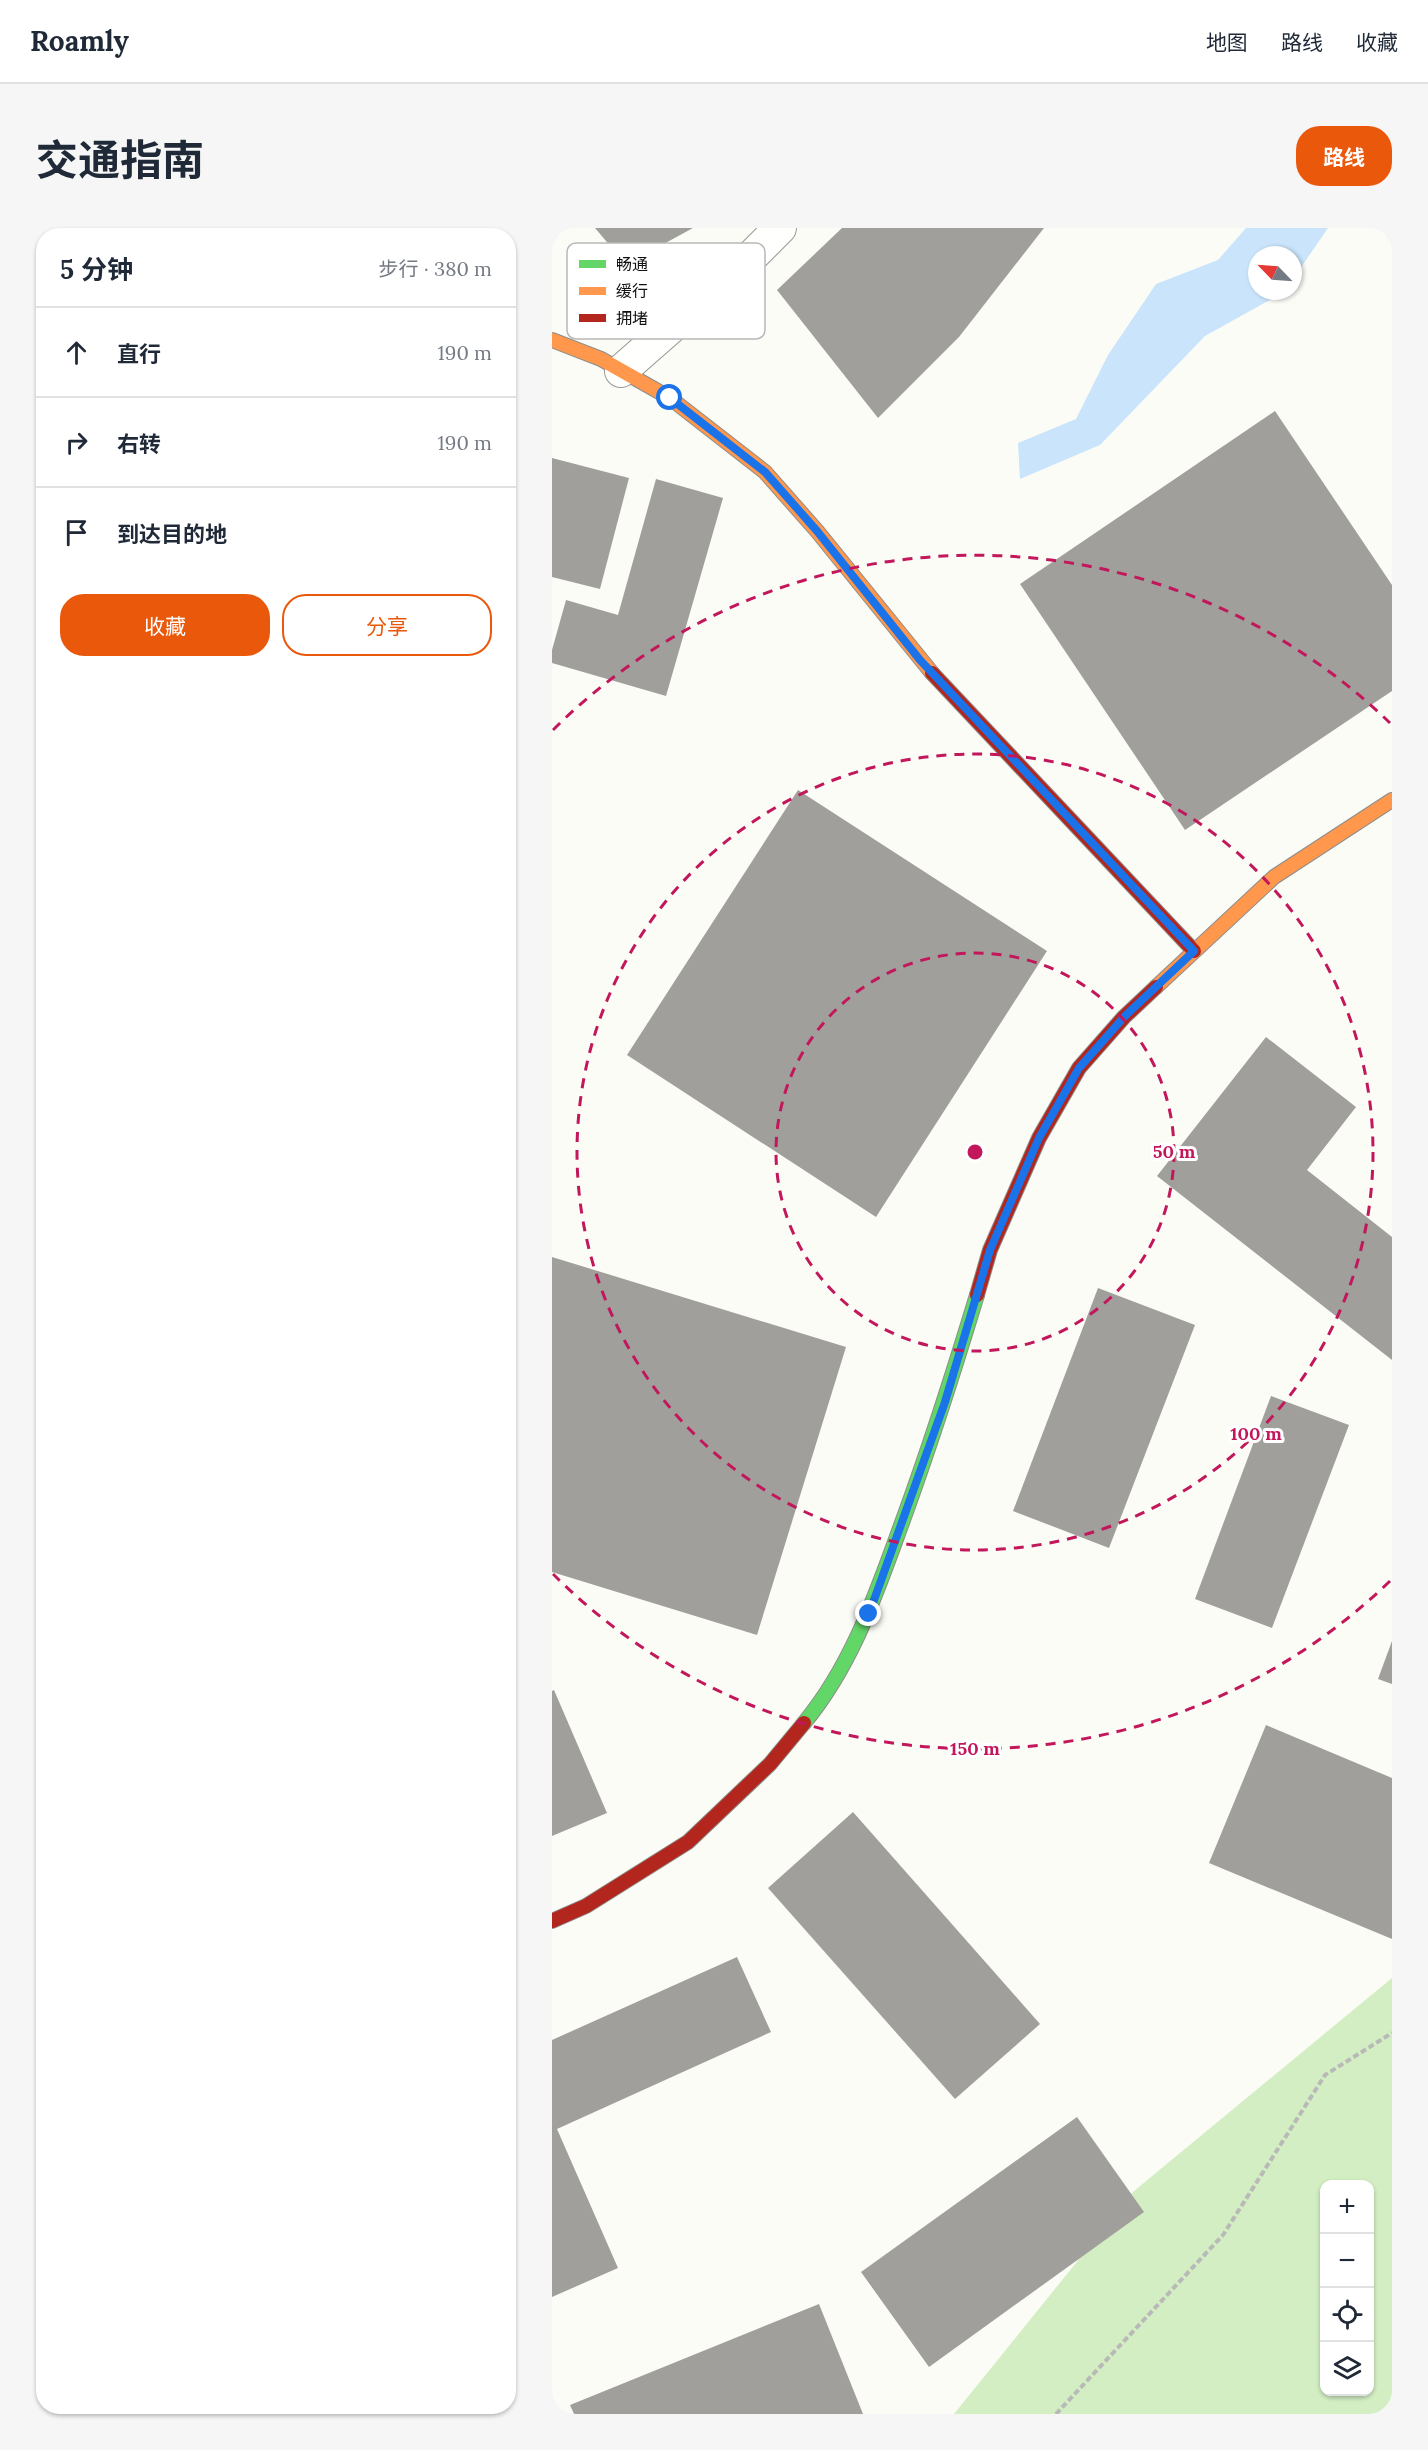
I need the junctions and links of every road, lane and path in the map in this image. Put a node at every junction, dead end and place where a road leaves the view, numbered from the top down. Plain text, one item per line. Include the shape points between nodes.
1 (780, 228) edge
2 (765, 243) edge
3 (657, 339) edge
4 (552, 340) edge
5 (621, 371) junction
6 (1392, 800) edge
7 (1194, 951) junction
8 (552, 1921) edge
9 (1392, 2032) edge
10 (1056, 2414) edge

1 - 2 street
3 - 5 street
4 - 5 street
5 - 7 street via 670,398 765,472 920,660
6 - 7 street via 1274,877
7 - 8 street via 1124,1017 1079,1068 1039,1138 990,1250 945,1402 869,1614 823,1700 770,1764 688,1842 586,1906
9 - 10 path via 1325,2075 1223,2235

